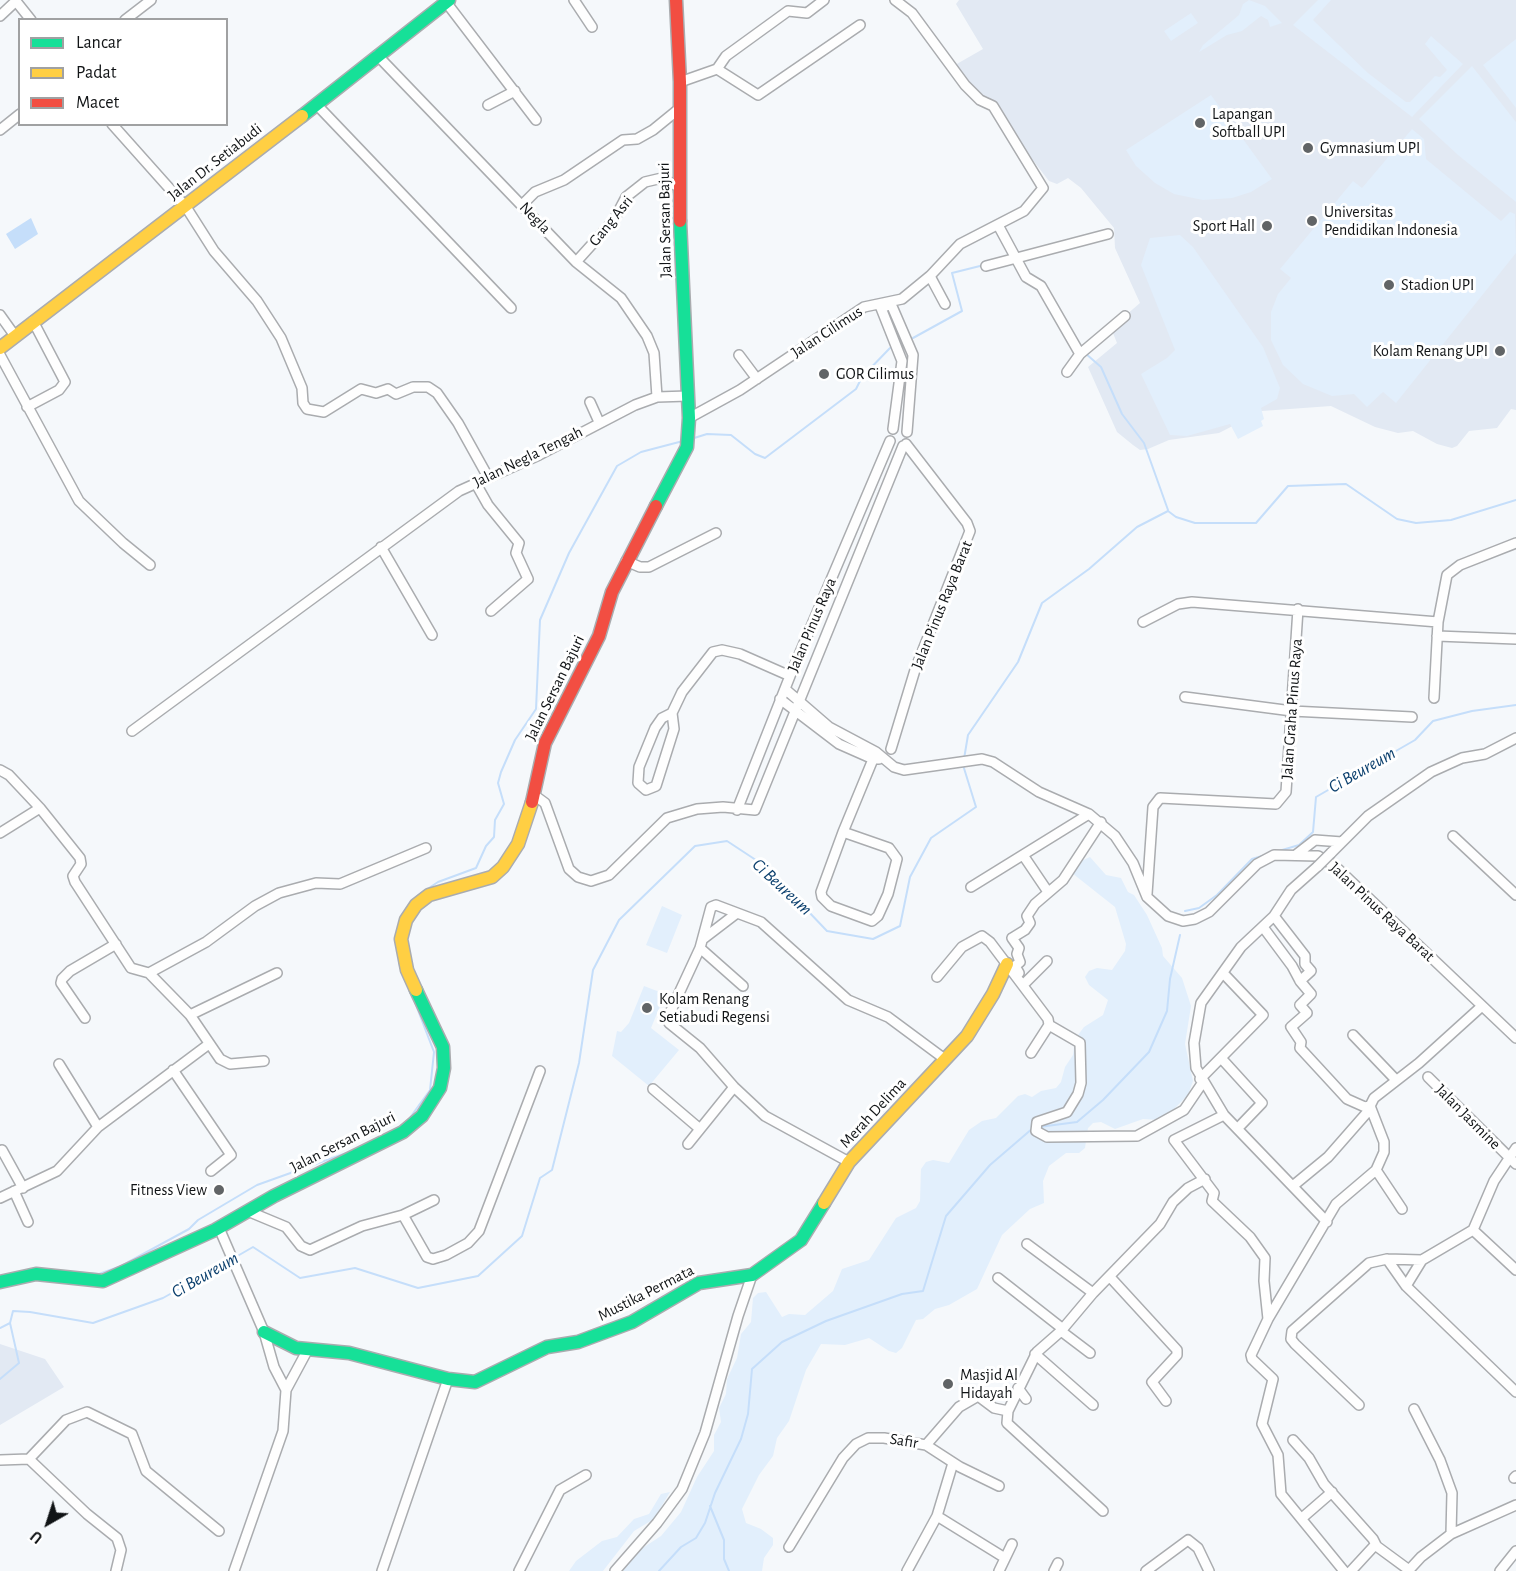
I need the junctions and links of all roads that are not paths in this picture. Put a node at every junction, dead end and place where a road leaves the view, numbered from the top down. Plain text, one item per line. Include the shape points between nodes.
1 (151, 0) edge
2 (574, 0) edge
3 (676, 0) edge
4 (824, 0) edge
5 (895, 0) edge
6 (15, 1) edge
7 (448, 1) edge
8 (0, 16) edge
9 (29, 18) edge
10 (128, 18) edge
11 (860, 25) dead end
12 (592, 27) dead end
13 (377, 55) junction
14 (717, 69) junction
15 (680, 82) junction
16 (515, 92) junction
17 (316, 104) junction
18 (488, 105) dead end
19 (680, 108) junction
20 (18, 116) edge
21 (536, 120) dead end
22 (114, 126) edge
23 (0, 130) edge
24 (680, 184) junction
25 (522, 204) junction
26 (186, 207) junction
27 (998, 225) junction
28 (1108, 234) dead end
29 (1017, 260) junction
30 (576, 262) junction
31 (986, 266) dead end
32 (930, 276) junction
33 (945, 304) dead end
34 (511, 308) dead end
35 (0, 315) edge
36 (1125, 316) dead end
37 (33, 321) junction
38 (15, 336) junction
39 (0, 348) edge
40 (1080, 354) junction
41 (0, 355) edge
42 (739, 355) dead end
43 (1067, 372) dead end
44 (757, 379) junction
45 (688, 396) junction
46 (657, 397) junction
47 (590, 402) dead end
48 (27, 407) junction
49 (689, 418) junction
50 (599, 422) junction
51 (893, 429) junction
52 (907, 432) junction
53 (890, 441) junction
54 (904, 445) junction
55 (488, 477) junction
56 (475, 482) junction
57 (853, 528) junction
58 (716, 533) dead end
59 (868, 533) junction
60 (1516, 543) edge
61 (381, 547) junction
62 (626, 561) junction
63 (150, 565) dead end
64 (836, 567) junction
65 (851, 574) junction
66 (1298, 609) junction
67 (491, 611) dead end
68 (1143, 622) dead end
69 (1438, 622) junction
70 (432, 635) dead end
71 (1437, 636) junction
72 (1516, 639) edge
73 (794, 666) junction
74 (811, 672) junction
75 (789, 676) junction
76 (785, 689) junction
77 (1185, 698) dead end
78 (1434, 698) dead end
79 (780, 699) junction
80 (799, 702) junction
81 (796, 711) junction
82 (1292, 711) junction
83 (672, 713) junction
84 (1412, 717) dead end
85 (132, 731) dead end
86 (1516, 738) edge
87 (891, 749) dead end
88 (878, 757) junction
89 (0, 770) edge
90 (534, 795) junction
91 (40, 808) junction
92 (737, 810) junction
93 (1089, 814) junction
94 (1101, 822) junction
95 (843, 832) junction
96 (0, 833) edge
97 (1453, 836) dead end
98 (1342, 842) junction
99 (426, 848) dead end
100 (1297, 854) junction
101 (1023, 855) junction
102 (971, 887) dead end
103 (1046, 889) dead end
104 (1516, 895) edge
105 (1147, 897) junction
106 (737, 913) junction
107 (1274, 916) junction
108 (1263, 927) junction
109 (701, 943) junction
110 (117, 944) junction
111 (1047, 961) dead end
112 (1007, 963) junction
113 (148, 973) junction
114 (277, 973) dead end
115 (1223, 973) junction
116 (937, 977) dead end
117 (1300, 981) junction
118 (1025, 984) junction
119 (743, 986) dead end
120 (1482, 1006) junction
121 (190, 1015) junction
122 (85, 1018) dead end
123 (1049, 1025) junction
124 (1353, 1035) dead end
125 (1516, 1038) edge
126 (209, 1044) junction
127 (1031, 1053) dead end
128 (1221, 1058) junction
129 (946, 1060) junction
130 (264, 1061) dead end
131 (58, 1064) dead end
132 (173, 1070) junction
133 (540, 1071) dead end
134 (1428, 1077) dead end
135 (1202, 1080) junction
136 (1396, 1080) junction
137 (734, 1087) junction
138 (653, 1089) dead end
139 (1371, 1107) junction
140 (1224, 1114) junction
141 (98, 1127) junction
142 (1238, 1128) junction
143 (700, 1129) junction
144 (688, 1144) dead end
145 (1516, 1148) edge
146 (2, 1150) dead end
147 (1508, 1157) junction
148 (849, 1162) junction
149 (1516, 1164) edge
150 (1376, 1170) junction
151 (211, 1171) dead end
152 (1205, 1179) junction
153 (1294, 1185) junction
154 (18, 1190) junction
155 (0, 1198) edge
156 (434, 1200) dead end
157 (1402, 1209) dead end
158 (250, 1212) junction
159 (403, 1215) junction
160 (28, 1222) dead end
161 (1327, 1222) junction
162 (217, 1229) junction
163 (1473, 1230) junction
164 (1027, 1244) dead end
165 (1387, 1259) junction
166 (1422, 1260) junction
167 (1516, 1270) edge
168 (752, 1275) junction
169 (1110, 1277) junction
170 (998, 1278) dead end
171 (0, 1282) edge
172 (1406, 1286) junction
173 (1093, 1293) junction
174 (1268, 1319) junction
175 (1062, 1330) junction
176 (264, 1332) junction
177 (307, 1351) junction
178 (1090, 1353) dead end
179 (1035, 1354) junction
180 (448, 1379) junction
181 (1018, 1388) junction
182 (286, 1390) junction
183 (1516, 1392) edge
184 (1026, 1399) dead end
185 (1166, 1401) dead end
186 (1093, 1405) dead end
187 (1359, 1405) dead end
188 (1414, 1409) dead end
189 (1008, 1411) junction
190 (1293, 1440) dead end
191 (926, 1445) junction
192 (29, 1459) junction
193 (0, 1460) edge
194 (953, 1463) junction
195 (586, 1475) dead end
196 (999, 1486) dead end
197 (1332, 1492) junction
198 (1516, 1505) edge
199 (1103, 1511) dead end
200 (938, 1516) junction
201 (1302, 1518) junction
202 (219, 1531) dead end
203 (1451, 1534) junction
204 (1012, 1544) dead end
205 (1376, 1545) junction
206 (789, 1547) dead end
207 (1516, 1551) edge
208 (1005, 1558) junction
209 (116, 1571) edge
210 (234, 1571) edge
211 (382, 1571) edge
212 (519, 1571) edge
213 (615, 1571) edge
214 (907, 1571) edge
215 (999, 1571) edge
216 (1146, 1571) edge
217 (1209, 1571) edge
218 (1344, 1571) edge
219 (1351, 1571) edge
220 (1500, 1571) edge

1 - 10 street
2 - 12 street
3 - 15 main road, Jalan Sersan Bajuri
4 - 14 street via 807,14 788,11 726,56
5 - 27 street, Jalan Cilimus via 912,13 965,85 993,106 1044,189 1024,211
6 - 8 street
6 - 9 street
7 - 13 main road, Jalan Dr. Setiabudi
7 - 16 street
11 - 14 street via 758,95
13 - 17 main road, Jalan Dr. Setiabudi
13 - 25 street, Negla
14 - 15 street
15 - 19 main road, Jalan Sersan Bajuri
16 - 18 street
16 - 21 street
17 - 26 main road, Jalan Dr. Setiabudi
17 - 34 street
19 - 24 main road, Jalan Sersan Bajuri
19 - 25 street via 653,130 637,139 623,140 564,180 544,186
20 - 23 street
22 - 26 street
24 - 30 street, Gang Asri via 662,178 645,182 626,197 614,220
24 - 45 main road, Jalan Sersan Bajuri
25 - 30 street, Negla
26 - 37 main road, Jalan Dr. Setiabudi
26 - 55 street via 214,251 257,301 281,338 307,409 324,412 361,389 376,393 388,389 396,394 413,387 428,387 437,393 458,423
27 - 29 street
27 - 32 street, Jalan Cilimus via 960,244
28 - 29 street
29 - 31 street
29 - 40 street via 1027,279 1041,286
30 - 46 street, Negla via 621,298 647,336 654,353
32 - 33 street
32 - 44 street, Jalan Cilimus via 902,299 864,307
35 - 38 street
36 - 40 street
37 - 38 main road, Jalan Dr. Setiabudi
37 - 48 street via 64,382 59,390
38 - 39 main road, Jalan Dr. Setiabudi
40 - 43 street
41 - 48 street
42 - 44 street
44 - 49 street, Jalan Cilimus
45 - 46 street, Jalan Negla Tengah
45 - 49 main road, Jalan Sersan Bajuri
46 - 50 street, Jalan Negla Tengah
47 - 50 street
48 - 63 street via 79,501
49 - 62 main road, Jalan Sersan Bajuri via 683,458
50 - 55 street, Jalan Negla Tengah
51 - 52 street
51 - 52 street, Jalan Pinus Raya via 902,360 881,308 891,304 913,355
51 - 53 street, Jalan Pinus Raya
52 - 54 street, Jalan Pinus Raya
53 - 54 street via 897,447
53 - 57 street, Jalan Pinus Raya
54 - 59 street, Jalan Pinus Raya
54 - 87 street, Jalan Pinus Raya Barat via 968,523 970,531 915,670
55 - 56 street, Jalan Negla Tengah
56 - 61 street, Jalan Negla Tengah
56 - 67 street via 519,543 516,554 528,579
57 - 59 street
57 - 64 street, Jalan Pinus Raya
58 - 62 street via 649,567
59 - 65 street, Jalan Pinus Raya
60 - 69 street via 1449,572
61 - 70 street
61 - 85 street, Jalan Negla Tengah
62 - 90 main road, Jalan Sersan Bajuri via 599,636 541,752
64 - 65 street
64 - 73 street, Jalan Pinus Raya
65 - 74 street, Jalan Pinus Raya
66 - 68 street via 1192,602 1178,604
66 - 69 street
66 - 82 street, Jalan Graha Pinus Raya
69 - 71 street
71 - 72 street
71 - 78 street
73 - 74 street
73 - 75 street, Jalan Pinus Raya
74 - 80 street, Jalan Pinus Raya
75 - 76 street, Jalan Pinus Raya
75 - 83 street via 740,654 715,651 682,692
76 - 79 street, Jalan Pinus Raya
76 - 80 street, Jalan Pinus Raya Barat
77 - 82 street
79 - 81 street, Jalan Pinus Raya Barat
79 - 92 street, Jalan Pinus Raya
80 - 81 street, Jalan Pinus Raya
80 - 88 street, Jalan Pinus Raya Barat via 829,727
81 - 88 street, Jalan Pinus Raya Barat via 839,744
81 - 92 street, Jalan Pinus Raya via 757,807 750,812
82 - 84 street
82 - 105 street, Jalan Graha Pinus Raya via 1286,792 1278,803 1164,797 1155,802
83 - 83 street via 674,729 656,786 646,790 638,783 639,767 655,728
86 - 98 street via 1485,754 1462,758 1431,772 1368,816
88 - 93 street, Jalan Pinus Raya Barat via 904,770 982,759 1006,768 1039,792
88 - 95 street
89 - 91 street
90 - 92 street via 545,803 570,869 591,881 609,874 667,818 697,809
90 - 158 main road, Jalan Sersan Bajuri via 518,844 503,867 492,877 429,895 406,920 401,939 407,970 443,1047 441,1088 435,1097 422,1116 403,1132 274,1196
91 - 96 street
91 - 110 street via 80,858 81,864 73,876 75,882
93 - 94 street, Jalan Pinus Raya Barat
93 - 101 street
94 - 105 street, Jalan Pinus Raya Barat via 1127,853
94 - 118 street via 1063,880 1035,904 1027,916 1030,923 1025,930 1012,938 1019,948 1020,962 1014,966
95 - 95 street via 822,897 831,906 872,921 888,894 897,859 889,848
97 - 104 street
98 - 100 street via 1315,840
98 - 107 street, bridge via 1292,890
99 - 113 street via 340,884 316,883 279,893 206,942
100 - 105 street, Jalan Pinus Raya Barat via 1274,855 1257,864 1219,904 1195,919 1183,921 1168,916
100 - 120 street, Jalan Pinus Raya Barat via 1318,856 1335,866
101 - 102 street
101 - 103 street
106 - 109 street
106 - 109 street via 712,906
106 - 129 street via 761,922 848,1000 888,1017
107 - 108 street
107 - 117 street via 1305,956 1311,971
108 - 115 street via 1241,947
108 - 117 street
109 - 119 street
109 - 137 street via 668,1020 700,1048
110 - 113 street via 131,968
110 - 122 street via 70,970 62,980
111 - 118 street
112 - 116 street via 982,936 962,946
112 - 118 street
112 - 129 main road, Merah Delima via 978,1022
113 - 121 street
114 - 121 street
115 - 128 street via 1263,1015
115 - 135 street via 1202,1003 1195,1029 1196,1068
117 - 139 street via 1311,994 1300,1005 1306,1015 1291,1028 1301,1042 1300,1048 1347,1099
118 - 123 street
120 - 125 street, Jalan Pinus Raya Barat
120 - 136 street
121 - 126 street
123 - 127 street
123 - 135 street via 1080,1043 1081,1083 1067,1112 1036,1126 1047,1137 1137,1136 1184,1110
124 - 136 street
126 - 130 street via 220,1059 230,1064
126 - 132 street
128 - 135 street
128 - 142 street via 1262,1103
129 - 148 main road, Merah Delima
131 - 141 street
132 - 141 street
132 - 151 street via 231,1155
133 - 159 street via 474,1237 446,1255 430,1258
134 - 147 street, Jalan Jasmine
135 - 140 street
136 - 139 street via 1374,1098
137 - 143 street
137 - 148 street via 777,1124
138 - 143 street
139 - 150 street via 1384,1142
139 - 153 street via 1328,1157
140 - 142 street
140 - 152 street via 1174,1140
141 - 154 street via 57,1171
142 - 153 street
143 - 144 street
145 - 147 street
146 - 154 street
147 - 149 street, Jalan Jasmine
147 - 163 street
148 - 168 main road, Merah Delima via 801,1240
150 - 157 street
150 - 161 street via 1336,1204
152 - 169 street via 1173,1202 1160,1224
152 - 174 street via 1214,1193 1212,1201 1250,1237 1265,1258
153 - 161 street
154 - 155 street
154 - 160 street
156 - 159 street
158 - 159 street via 286,1227 301,1246 310,1250 362,1226
158 - 162 main road, Jalan Sersan Bajuri
161 - 174 street
162 - 171 main road, Jalan Sersan Bajuri via 103,1281 36,1274
162 - 176 street
163 - 166 street
163 - 167 street
164 - 173 street
165 - 166 street
165 - 172 street
165 - 187 street via 1369,1263 1292,1331 1295,1344
166 - 172 street
168 - 180 main road, Mustika Permata via 699,1283 632,1322 578,1342 547,1347 479,1381
168 - 213 street via 708,1424 682,1489
169 - 173 street
169 - 185 street via 1177,1350 1152,1382
170 - 175 street
172 - 183 street
173 - 175 street
174 - 201 street via 1251,1355 1273,1379 1263,1430 1278,1455 1281,1494
175 - 178 street
175 - 179 street
176 - 177 main road, Mustika Permata
176 - 182 street via 274,1367
177 - 180 main road, Mustika Permata via 349,1353
177 - 182 street
179 - 181 street
179 - 186 street
180 - 211 street
181 - 184 street
181 - 189 street
182 - 210 street via 283,1431
188 - 203 street via 1452,1493
189 - 191 street via 994,1408 978,1396 959,1407
189 - 199 street via 1006,1423
190 - 197 street
191 - 194 street, Safir
191 - 206 street, Safir via 884,1438 868,1438 856,1444 843,1458
192 - 193 street
192 - 202 street via 66,1420 87,1412 128,1430 135,1437 146,1471
192 - 209 street via 120,1541
194 - 196 street, Safir
194 - 200 street
195 - 212 street via 560,1490
197 - 201 street
197 - 205 street
198 - 203 street
200 - 208 street
200 - 214 street
201 - 218 street
203 - 205 street via 1409,1570
204 - 208 street
205 - 219 street
207 - 220 street
208 - 215 street
216 - 217 street via 1188,1540 1198,1548

